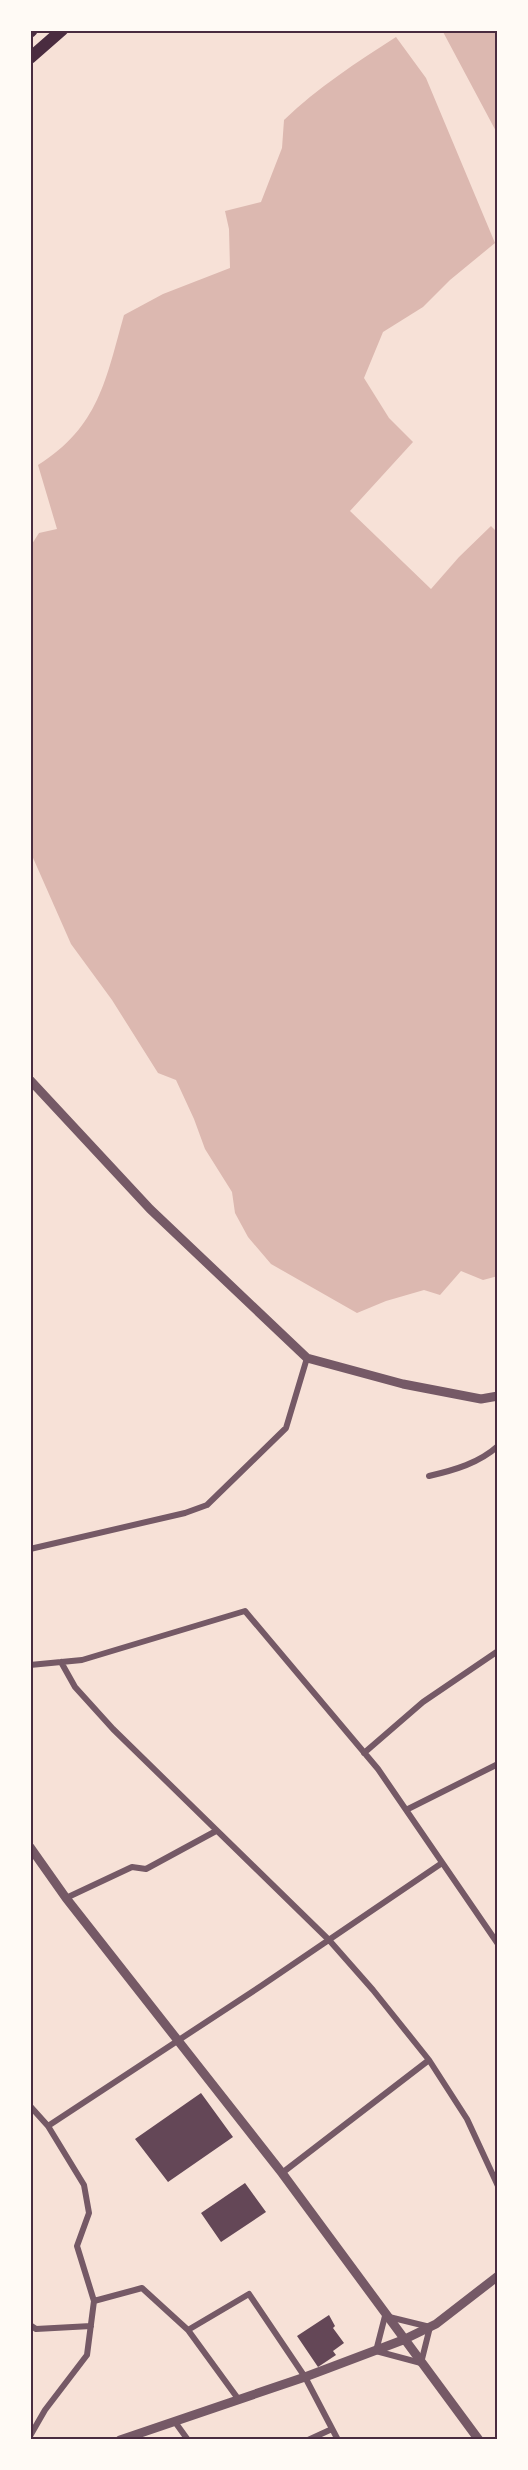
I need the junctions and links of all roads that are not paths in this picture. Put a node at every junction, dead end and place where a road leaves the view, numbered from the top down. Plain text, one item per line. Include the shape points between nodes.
1 (62, 30) edge
2 (30, 58) edge
3 (30, 1080) edge
4 (307, 1358) junction
5 (498, 1396) edge
6 (498, 1446) edge
7 (429, 1476) dead end
8 (30, 1549) edge
9 (498, 1651) edge
10 (61, 1662) junction
11 (30, 1665) edge
12 (364, 1753) junction
13 (498, 1764) edge
14 (406, 1810) junction
15 (216, 1831) junction
16 (30, 1847) edge
17 (442, 1863) junction
18 (66, 1898) junction
19 (329, 1940) junction
20 (498, 1944) edge
21 (179, 2041) junction
22 (429, 2060) junction
23 (30, 2106) edge
24 (48, 2126) junction
25 (282, 2173) junction
26 (498, 2186) edge
27 (498, 2276) edge
28 (94, 2301) junction
29 (385, 2316) junction
30 (30, 2325) edge
31 (91, 2326) junction
32 (430, 2327) junction
33 (189, 2330) junction
34 (403, 2340) junction
35 (376, 2351) junction
36 (421, 2363) junction
37 (305, 2377) junction
38 (239, 2400) junction
39 (175, 2421) junction
40 (332, 2429) junction
41 (30, 2436) edge
42 (120, 2440) edge
43 (188, 2440) edge
44 (308, 2440) edge
45 (339, 2440) edge
46 (478, 2440) edge

1 - 2 highway
3 - 4 street via 150,1209
4 - 5 street via 403,1384 481,1399
4 - 8 street via 286,1428 207,1505
6 - 7 street via 486,1457
9 - 12 street via 423,1702
10 - 11 street
10 - 12 street via 82,1660 245,1611
10 - 15 street via 75,1687 113,1729
12 - 14 street
13 - 14 street
14 - 17 street
15 - 18 street via 146,1869 132,1867
15 - 19 street
16 - 18 street
17 - 19 street
17 - 20 street
18 - 21 street
19 - 21 street
19 - 22 street
21 - 24 street
21 - 25 street
22 - 25 street
22 - 26 street via 467,2119
23 - 24 street
24 - 28 street via 84,2185 89,2213 77,2246
25 - 29 street
27 - 32 street
28 - 31 street
28 - 33 street via 142,2288
29 - 32 street
29 - 34 street
29 - 35 street
30 - 31 street via 36,2329
31 - 41 street via 87,2355
32 - 34 street
32 - 36 street
33 - 37 street via 249,2294
33 - 38 street
34 - 35 street
34 - 36 street
35 - 36 street
35 - 37 street
36 - 46 street
37 - 38 street
37 - 40 street
38 - 39 street
39 - 42 street
39 - 43 street
40 - 44 street
40 - 45 street

